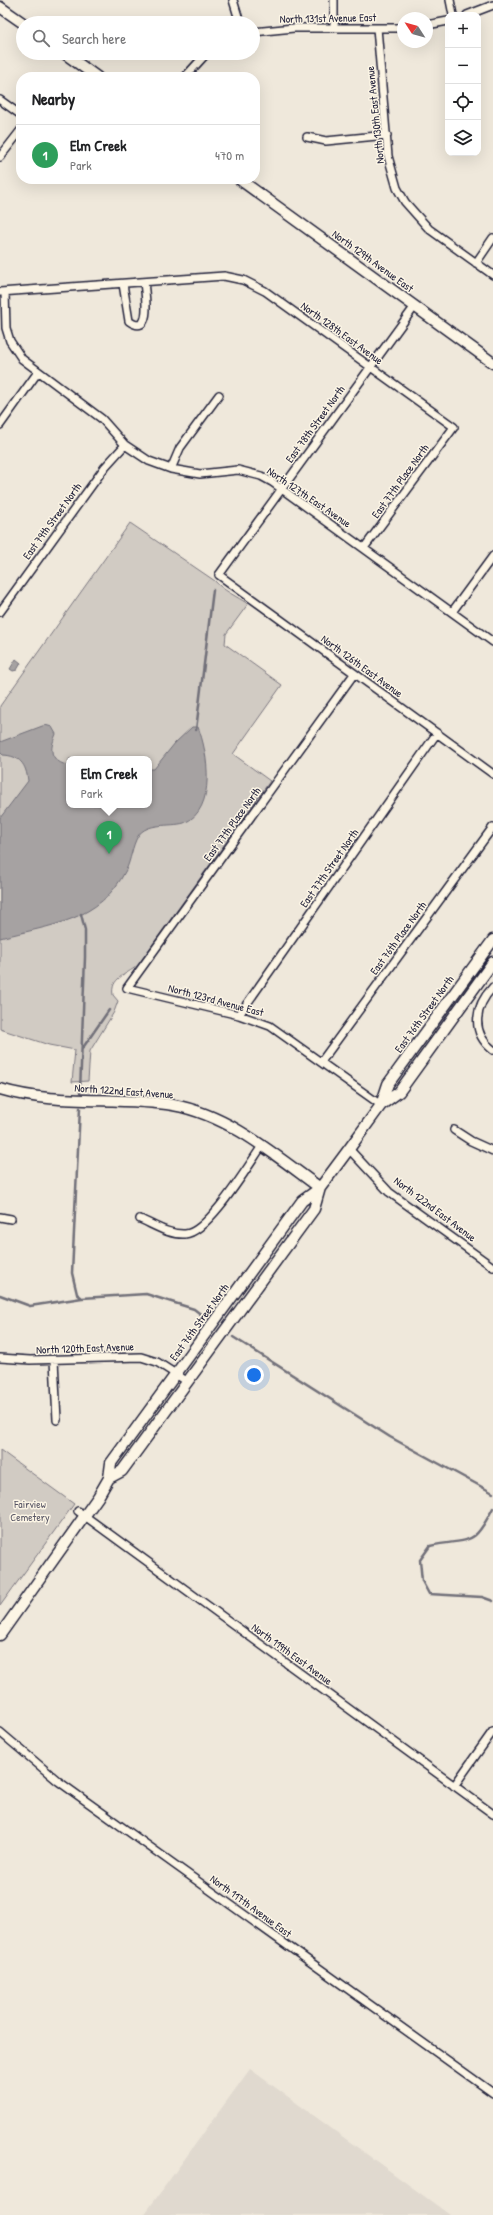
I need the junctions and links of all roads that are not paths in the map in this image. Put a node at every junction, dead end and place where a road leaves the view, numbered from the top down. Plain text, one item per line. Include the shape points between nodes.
1 (233, 0) edge
2 (334, 0) edge
3 (450, 0) edge
4 (493, 5) edge
5 (0, 7) edge
6 (452, 12) edge
7 (475, 12) edge
8 (238, 16) edge
9 (16, 18) edge
10 (445, 22) edge
11 (433, 24) edge
12 (334, 28) junction
13 (377, 28) junction
14 (397, 28) edge
15 (260, 31) edge
16 (74, 60) edge
17 (201, 60) edge
18 (90, 72) edge
19 (190, 72) edge
20 (0, 100) edge
21 (16, 111) edge
22 (387, 135) junction
23 (16, 136) edge
24 (307, 137) dead end
25 (0, 157) edge
26 (246, 184) edge
27 (493, 238) edge
28 (476, 263) junction
29 (493, 275) edge
30 (144, 282) junction
31 (123, 284) junction
32 (2, 292) edge
33 (415, 306) junction
34 (493, 363) edge
35 (370, 367) junction
36 (38, 372) junction
37 (219, 395) dead end
38 (0, 425) edge
39 (454, 427) joint
40 (125, 445) junction
41 (171, 469) junction
42 (282, 489) junction
43 (364, 548) junction
44 (493, 556) edge
45 (219, 575) joint
46 (0, 612) edge
47 (452, 612) junction
48 (493, 642) edge
49 (354, 674) junction
50 (437, 733) junction
51 (493, 774) edge
52 (493, 827) edge
53 (493, 940) edge
54 (493, 962) edge
55 (493, 987) edge
56 (127, 988) joint
57 (239, 1015) junction
58 (493, 1050) edge
59 (321, 1062) junction
60 (0, 1089) edge
61 (381, 1105) junction
62 (454, 1130) dead end
63 (262, 1146) junction
64 (349, 1149) junction
65 (493, 1151) edge
66 (320, 1188) junction
67 (0, 1216) edge
68 (140, 1218) dead end
69 (10, 1219) dead end
70 (493, 1267) edge
71 (0, 1358) edge
72 (54, 1360) junction
73 (176, 1374) junction
74 (188, 1382) junction
75 (57, 1420) dead end
76 (109, 1478) junction
77 (82, 1513) junction
78 (0, 1635) edge
79 (493, 1731) edge
80 (0, 1732) edge
81 (454, 1786) junction
82 (493, 1814) edge
83 (493, 2093) edge

1 - 8 street
2 - 12 street
3 - 6 street
4 - 7 street
5 - 9 main road
10 - 11 street
12 - 13 street, North 131st Avenue East
12 - 15 street, North 131st Avenue East
13 - 14 street, North 131st Avenue East
13 - 22 street, North 130th East Avenue
16 - 18 main road
17 - 19 street
20 - 21 street
22 - 24 street via 326,141
22 - 28 street, North 130th East Avenue via 392,172 405,202 429,230
23 - 25 street
26 - 33 main road, North 129th Avenue East
27 - 28 street
28 - 29 street, North 130th East Avenue
30 - 31 street, North 128th East Avenue
30 - 31 street via 147,314 145,321 140,324 129,321
30 - 35 street, North 128th East Avenue via 233,277 253,284
31 - 32 street, North 128th East Avenue
32 - 36 street, North 127th East Avenue via 10,341 22,360
33 - 34 main road, North 129th Avenue East
33 - 35 street, East 78th Street North
35 - 39 street, North 128th East Avenue
35 - 42 street, East 78th Street North
36 - 38 street
36 - 40 street, North 127th East Avenue via 102,419
37 - 41 street via 180,448
39 - 43 street, East 77th Place North
40 - 41 street, North 127th East Avenue via 149,461
40 - 46 street, East 79th Street North via 105,467
41 - 42 street, North 127th East Avenue via 200,474 238,470 260,476
42 - 43 street, North 127th East Avenue
42 - 45 street, East 78th Street North
43 - 47 street, North 127th East Avenue
44 - 47 street
45 - 49 street, North 126th East Avenue
47 - 48 street, North 127th East Avenue
49 - 50 street, North 126th East Avenue
49 - 56 street, East 77th Place North
50 - 51 street, North 126th East Avenue
50 - 57 street, East 77th Street North
52 - 59 street, East 76th Place North
53 - 61 main road, East 76th Street North via 388,1084
54 - 61 main road, East 76th Street North via 399,1092
55 - 58 street via 476,1013 478,1030
56 - 57 street, North 123rd Avenue East
57 - 59 street, North 123rd Avenue East via 270,1026
59 - 61 street, North 123rd Avenue East
60 - 63 main road, North 122nd East Avenue via 42,1098 174,1105 217,1119
61 - 64 main road, East 76th Street North
62 - 65 street
63 - 66 main road, North 122nd East Avenue
63 - 68 street via 210,1219 193,1232 170,1233
64 - 66 main road, East 76th Street North
64 - 70 street, North 122nd East Avenue via 389,1192
66 - 73 main road, East 76th Street North via 302,1202
66 - 74 main road, East 76th Street North via 314,1209
67 - 69 street
71 - 72 street, North 120th East Avenue
72 - 73 street, North 120th East Avenue via 140,1357 157,1362
72 - 75 street
73 - 74 street, North 120th East Avenue
73 - 76 main road, East 76th Street North via 111,1463
74 - 76 main road, East 76th Street North via 122,1471
76 - 77 main road, East 76th Street North
77 - 78 main road, East 76th Street North
77 - 81 street, North 119th East Avenue
79 - 81 street
80 - 83 street, North 117th Avenue East via 58,1781
81 - 82 street, North 119th East Avenue

